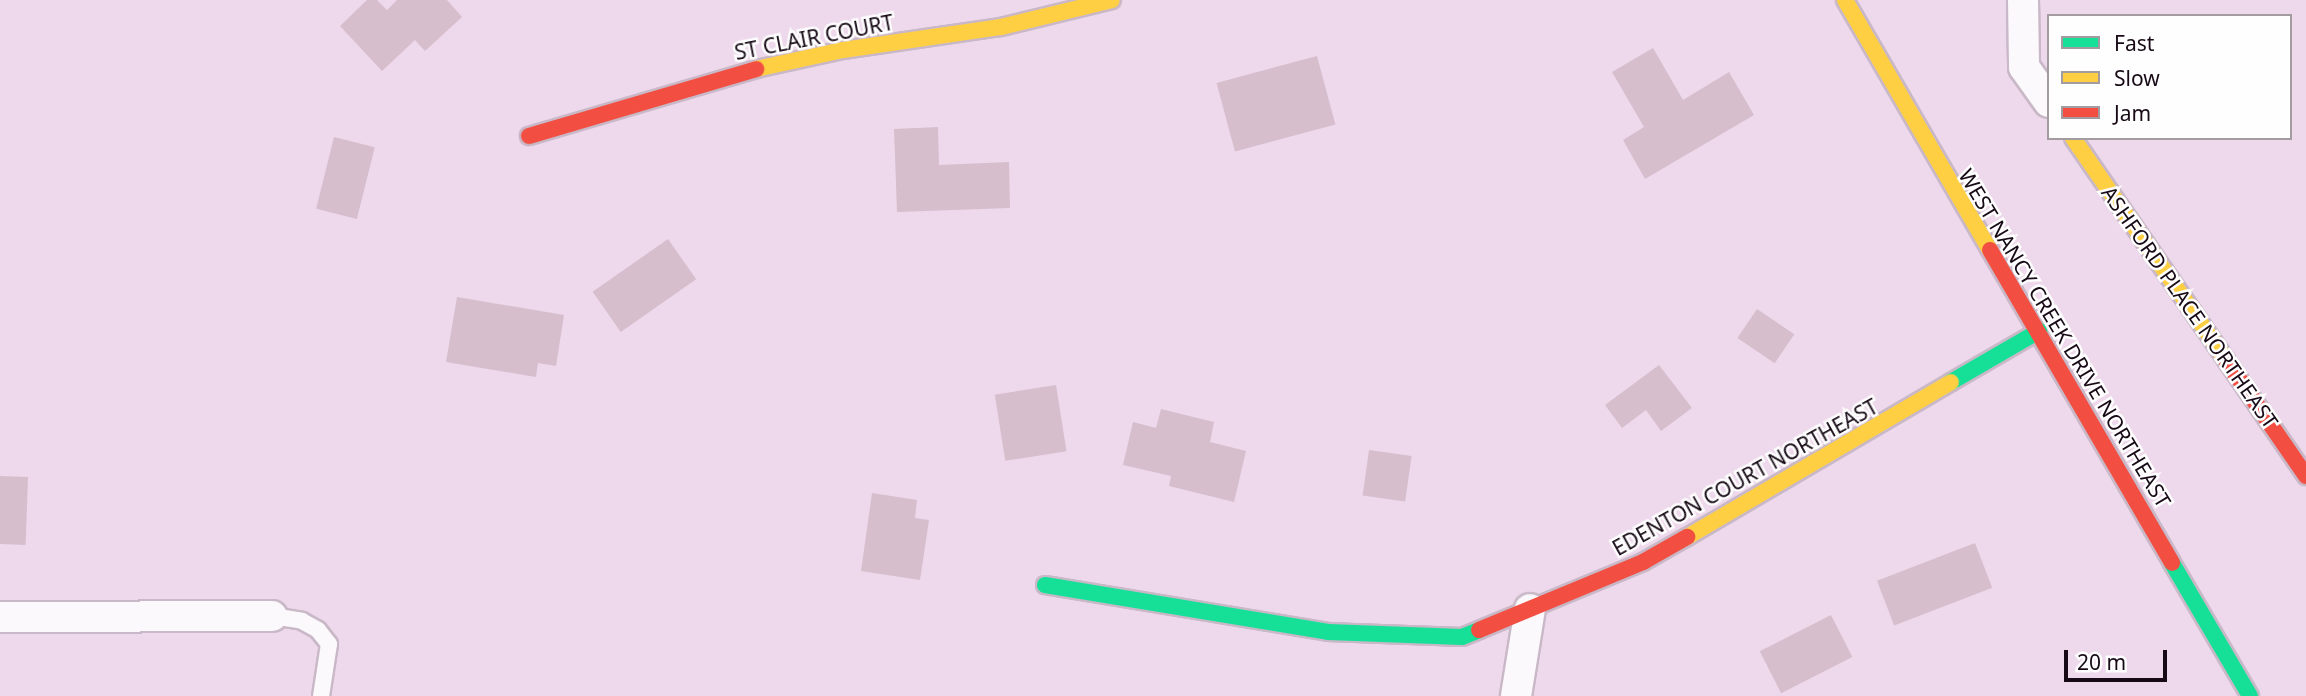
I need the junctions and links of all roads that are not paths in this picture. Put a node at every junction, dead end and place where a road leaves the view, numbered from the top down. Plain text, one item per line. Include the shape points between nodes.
1 (1112, 0) edge
2 (1845, 0) edge
3 (2022, 0) edge
4 (2047, 99) edge
5 (529, 136) dead end
6 (2074, 140) edge
7 (2039, 331) junction
8 (2306, 476) edge
9 (1045, 585) dead end
10 (1530, 609) junction
11 (272, 616) joint
12 (0, 617) edge
13 (321, 696) edge
14 (1516, 696) edge
15 (2250, 696) edge

1 - 5 street, ST CLAIR COURT via 1001,27 844,50 724,76
2 - 7 street, WEST NANCY CREEK DRIVE NORTHEAST
3 - 4 street via 2024,67
6 - 8 street, ASHFORD PLACE NORTHEAST
7 - 10 street, EDENTON COURT NORTHEAST via 1643,562
7 - 15 street, WEST NANCY CREEK DRIVE NORTHEAST
9 - 10 street, EDENTON COURT NORTHEAST via 1328,632 1462,637
10 - 14 street
11 - 12 street
11 - 13 lane via 302,621 329,645

